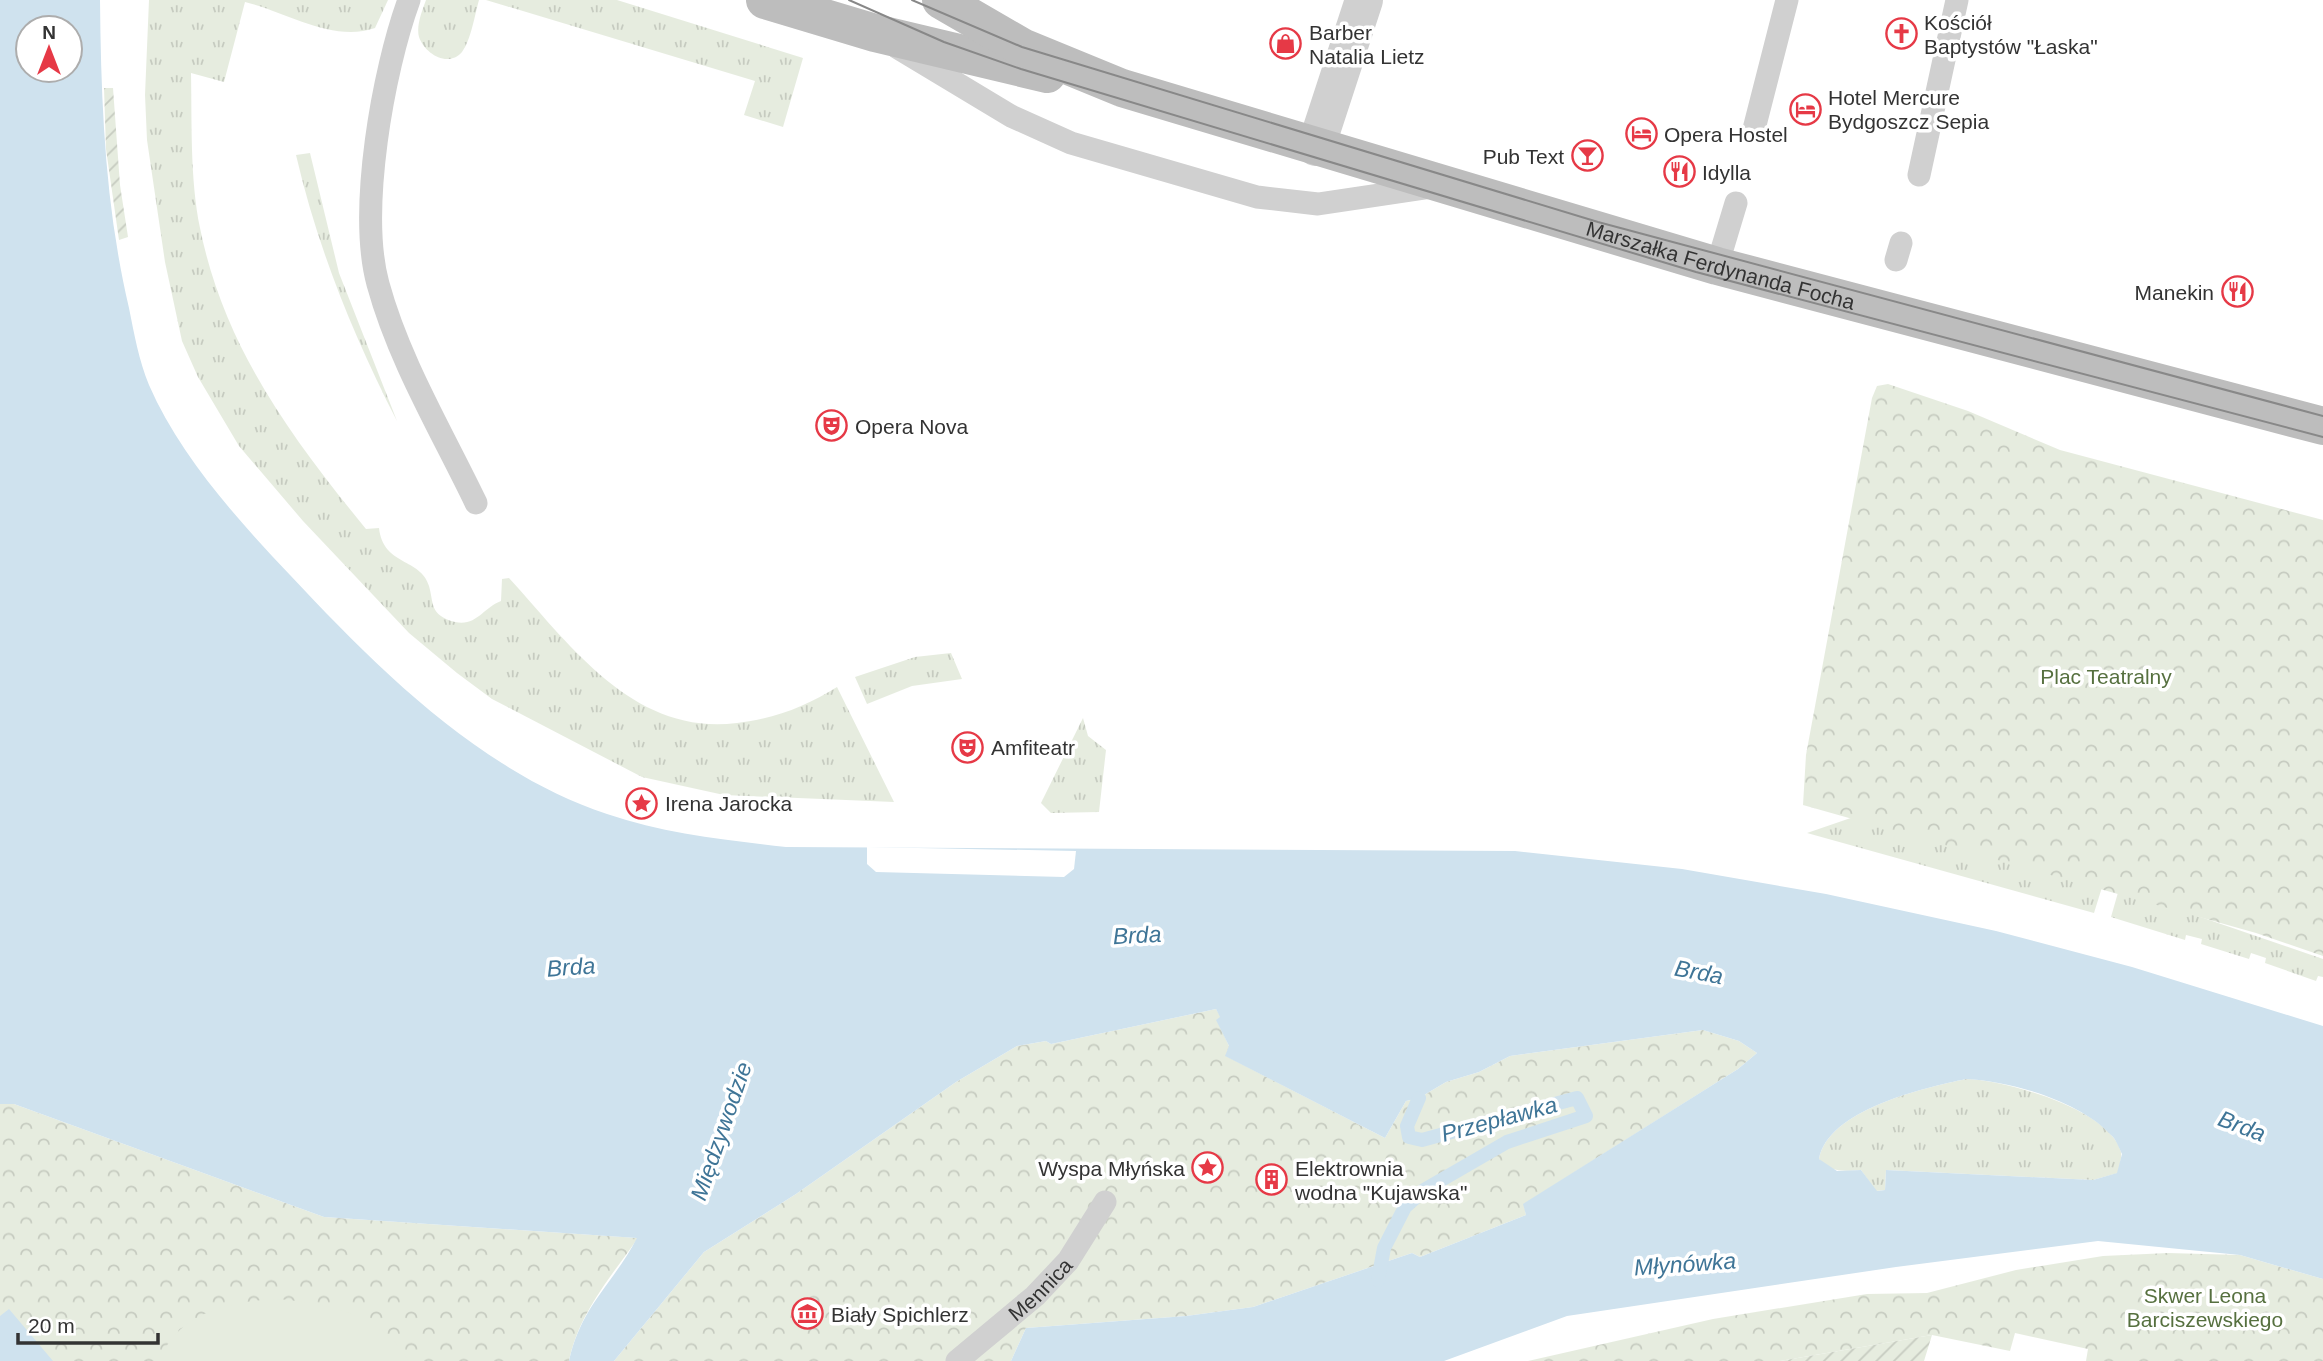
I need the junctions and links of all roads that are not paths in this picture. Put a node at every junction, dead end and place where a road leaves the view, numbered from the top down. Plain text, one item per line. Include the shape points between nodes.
1 (409, 0) edge
2 (765, 0) edge
3 (941, 0) edge
4 (1364, 0) edge
5 (1787, 0) edge
6 (1957, 0) edge
7 (875, 33) junction
8 (1122, 88) junction
9 (1754, 130) dead end
10 (1316, 147) junction
11 (1919, 174) dead end
12 (1439, 186) junction
13 (1736, 202) dead end
14 (1717, 266) junction
15 (2323, 426) edge
16 (477, 503) dead end
17 (1105, 1202) dead end
18 (957, 1361) edge

1 - 16 lane via 387,76 376,159 371,220 377,281 394,333
2 - 7 street, Marszałka Ferdynanda Focha
3 - 8 street, Marszałka Ferdynanda Focha via 1022,47
4 - 10 street
5 - 9 lane
6 - 11 lane
7 - 8 street, Marszałka Ferdynanda Focha
7 - 12 lane via 1011,116 1070,144 1256,197 1318,204
8 - 10 street, Marszałka Ferdynanda Focha
10 - 12 street, Marszałka Ferdynanda Focha
12 - 14 street, Marszałka Ferdynanda Focha
13 - 14 lane
14 - 15 street, Marszałka Ferdynanda Focha
17 - 18 lane, Mennica via 1060,1270

